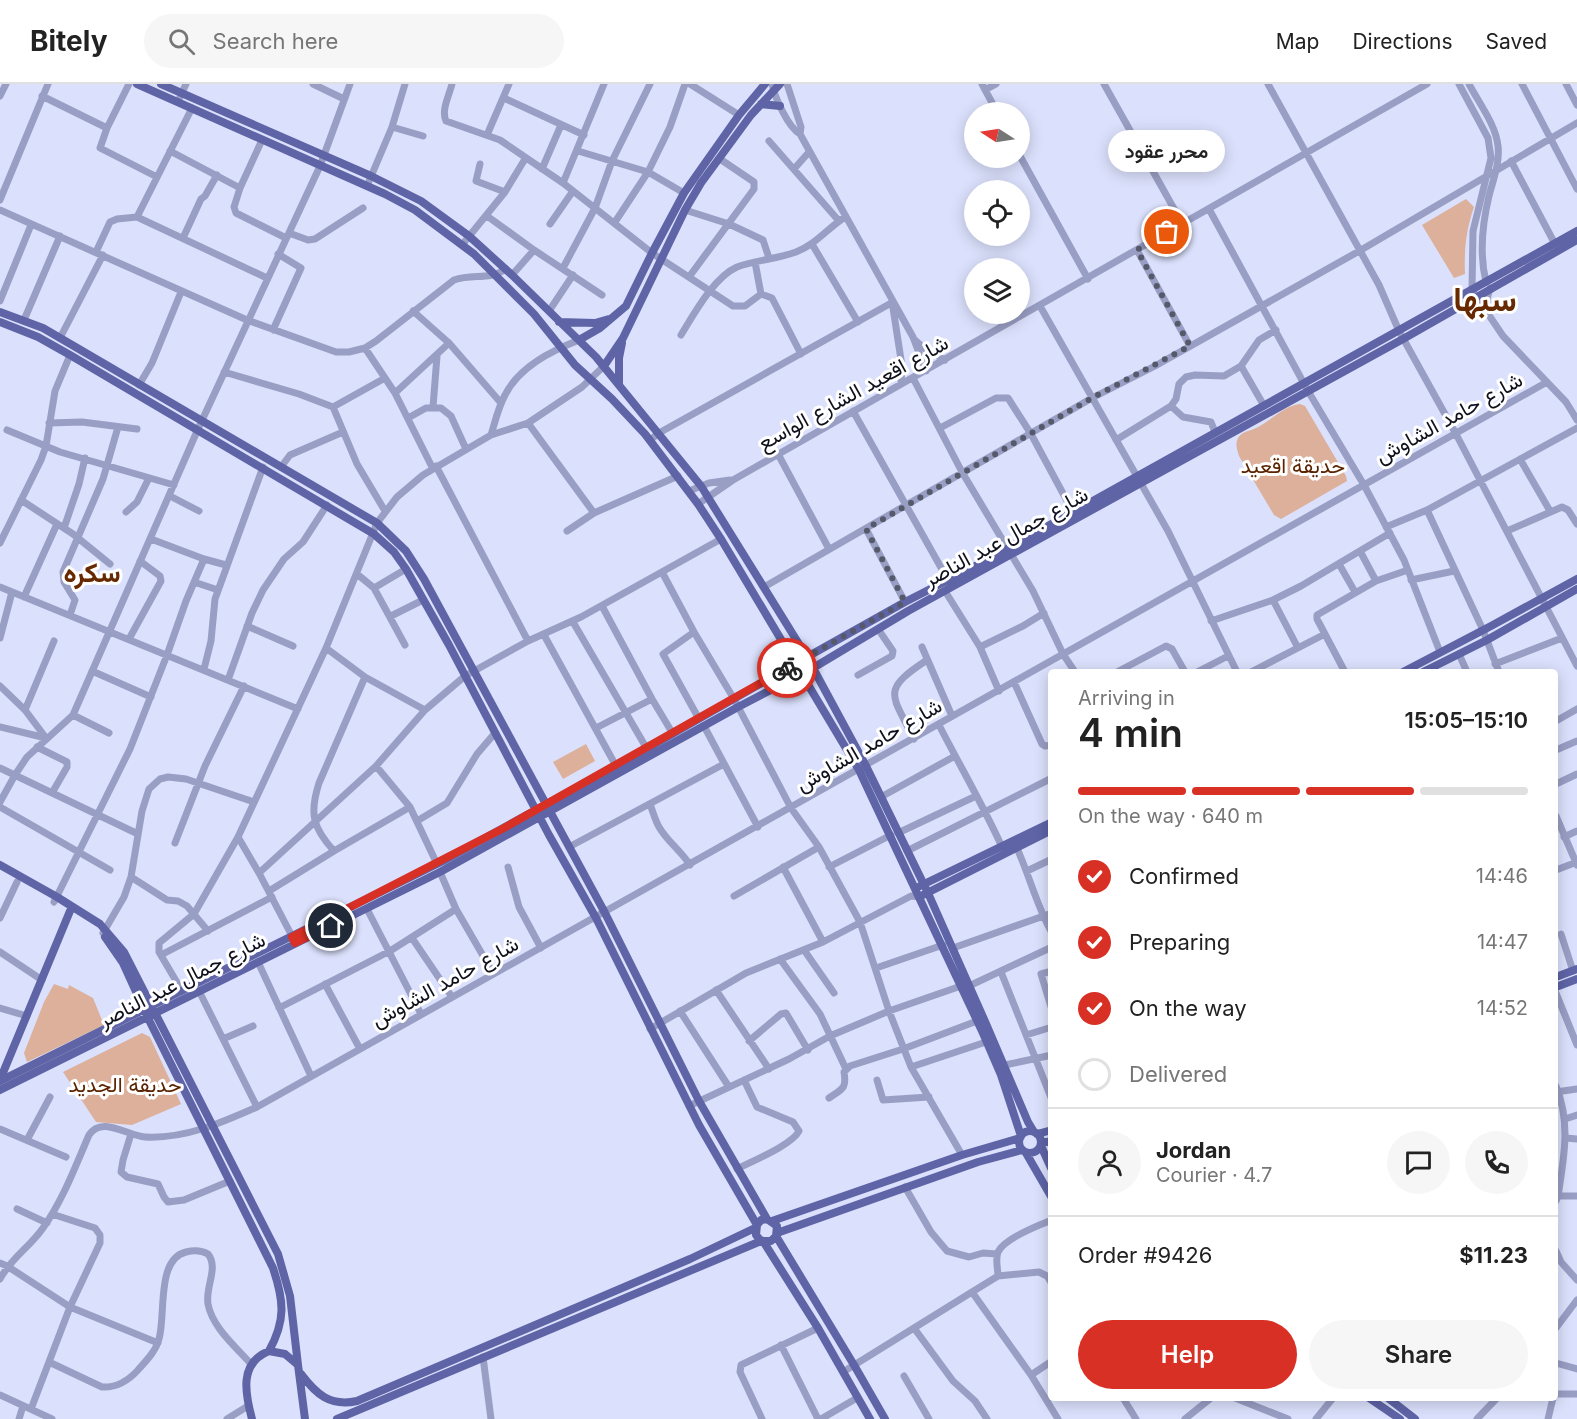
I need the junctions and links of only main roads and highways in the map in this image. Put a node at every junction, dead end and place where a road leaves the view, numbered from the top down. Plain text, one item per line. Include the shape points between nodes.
1 (137, 84) edge
2 (161, 84) edge
3 (765, 84) edge
4 (780, 84) edge
5 (184, 88) edge
6 (772, 88) edge
7 (761, 104) junction
8 (780, 106) road end
9 (1577, 231) edge
10 (1577, 240) edge
11 (1488, 285) junction
12 (0, 312) edge
13 (618, 315) junction
14 (0, 322) edge
15 (559, 322) junction
16 (1401, 335) junction
17 (623, 338) junction
18 (579, 340) junction
19 (604, 366) junction
20 (619, 384) junction
21 (200, 425) junction
22 (1139, 480) junction
23 (1009, 552) junction
24 (1577, 579) edge
25 (1577, 589) edge
26 (1543, 602) junction
27 (807, 657) junction
28 (796, 663) junction
29 (813, 668) junction
30 (1408, 669) edge
31 (1437, 669) edge
32 (802, 674) junction
33 (736, 703) junction
34 (702, 722) junction
35 (862, 768) junction
36 (547, 808) junction
37 (537, 814) junction
38 (1048, 824) edge
39 (1048, 832) edge
40 (895, 834) junction
41 (1015, 845) junction
42 (0, 865) edge
43 (438, 868) junction
44 (0, 872) edge
45 (920, 892) junction
46 (56, 899) junction
47 (70, 911) junction
48 (105, 932) junction
49 (294, 940) junction
50 (1576, 973) edge
51 (1558, 977) edge
52 (965, 986) junction
53 (1558, 986) edge
54 (150, 1012) junction
55 (12, 1052) junction
56 (27, 1067) junction
57 (0, 1081) edge
58 (0, 1090) edge
59 (1048, 1131) edge
60 (1036, 1133) junction
61 (1021, 1137) junction
62 (1048, 1142) edge
63 (1041, 1145) junction
64 (1024, 1151) junction
65 (1048, 1161) edge
66 (1048, 1191) edge
67 (769, 1220) junction
68 (756, 1226) junction
69 (777, 1234) junction
70 (762, 1241) junction
71 (269, 1351) junction
72 (300, 1370) junction
73 (1373, 1401) edge
74 (1395, 1401) edge
75 (252, 1419) edge
76 (306, 1419) edge
77 (337, 1419) edge
78 (870, 1419) edge
79 (885, 1419) edge
80 (1400, 1419) edge
81 (1415, 1419) edge

1 - 28 main road via 415,210 462,245 534,314 576,365 650,440 721,539
2 - 5 main road
3 - 13 main road via 684,193 632,297
4 - 6 main road
5 - 15 main road via 420,201 469,236
6 - 7 main road
7 - 8 main road
7 - 17 main road via 685,210
9 - 11 main road, شارع جمال عبد الناصر
10 - 11 main road, شارع جمال عبد الناصر
11 - 16 main road, شارع جمال عبد الناصر
12 - 21 main road via 43,328
13 - 15 main road via 595,323
13 - 18 main road
14 - 21 main road via 38,337
15 - 18 main road
16 - 22 main road, شارع جمال عبد الناصر via 1308,391
16 - 22 main road, شارع جمال عبد الناصر via 1304,382
17 - 19 main road
17 - 20 main road
18 - 19 main road
19 - 20 main road
20 - 27 main road via 701,486
21 - 36 main road via 377,523 406,551
21 - 37 main road via 374,534 394,552
22 - 23 main road, شارع جمال عبد الناصر
22 - 23 main road, شارع جمال عبد الناصر via 1073,512
23 - 27 main road, شارع جمال عبد الناصر via 905,602
23 - 29 main road, شارع جمال عبد الناصر
24 - 26 main road
25 - 26 main road
26 - 30 main road
26 - 31 main road
27 - 28 main road, شارع جمال عبد الناصر
27 - 29 main road
28 - 32 main road
28 - 33 main road, شارع جمال عبد الناصر
29 - 32 main road, شارع جمال عبد الناصر
29 - 35 main road
32 - 33 main road, شارع جمال عبد الناصر
32 - 35 main road
33 - 34 main road, شارع جمال عبد الناصر
34 - 36 main road, شارع جمال عبد الناصر
34 - 36 main road, شارع جمال عبد الناصر via 673,734
35 - 40 main road
35 - 40 main road via 881,797
36 - 37 main road, شارع جمال عبد الناصر
36 - 67 main road via 605,913 699,1101
37 - 43 main road, شارع جمال عبد الناصر
37 - 68 main road via 596,918 689,1106
38 - 41 main road
39 - 41 main road
40 - 45 main road
40 - 45 main road via 907,851
41 - 45 main road
41 - 45 main road via 1002,847
42 - 46 main road
43 - 49 main road, شارع جمال عبد الناصر
43 - 49 main road, شارع جمال عبد الناصر via 367,909
44 - 46 main road
45 - 52 main road
45 - 52 main road via 953,948
46 - 47 main road
46 - 48 main road
47 - 48 main road
47 - 55 main road
48 - 54 main road
48 - 54 main road via 124,952
49 - 54 main road, شارع جمال عبد الناصر via 199,992
49 - 54 main road, شارع جمال عبد الناصر via 182,991
50 - 51 main road
50 - 53 main road
52 - 60 main road
52 - 61 main road
54 - 56 main road, شارع جمال عبد الناصر
54 - 58 main road, شارع جمال عبد الناصر
54 - 71 main road via 278,1283 282,1315 278,1335
54 - 72 main road via 213,1126 283,1267
55 - 56 main road via 17,1062
55 - 57 main road
56 - 57 main road, شارع جمال عبد الناصر
59 - 60 main road
60 - 61 main road
60 - 63 main road
61 - 64 main road via 1019,1142
61 - 67 main road
62 - 63 main road
63 - 64 main road via 1035,1152
63 - 65 main road
64 - 66 main road
64 - 69 main road via 978,1162
67 - 68 main road via 761,1220
67 - 69 main road via 777,1226
68 - 70 main road via 756,1235
68 - 72 main road via 690,1259 357,1401 336,1401 318,1394
69 - 70 main road via 771,1241
69 - 79 main road
70 - 77 main road
70 - 78 main road
71 - 72 main road via 285,1354
71 - 75 main road via 251,1364 246,1376
72 - 76 main road
73 - 80 main road
74 - 81 main road

